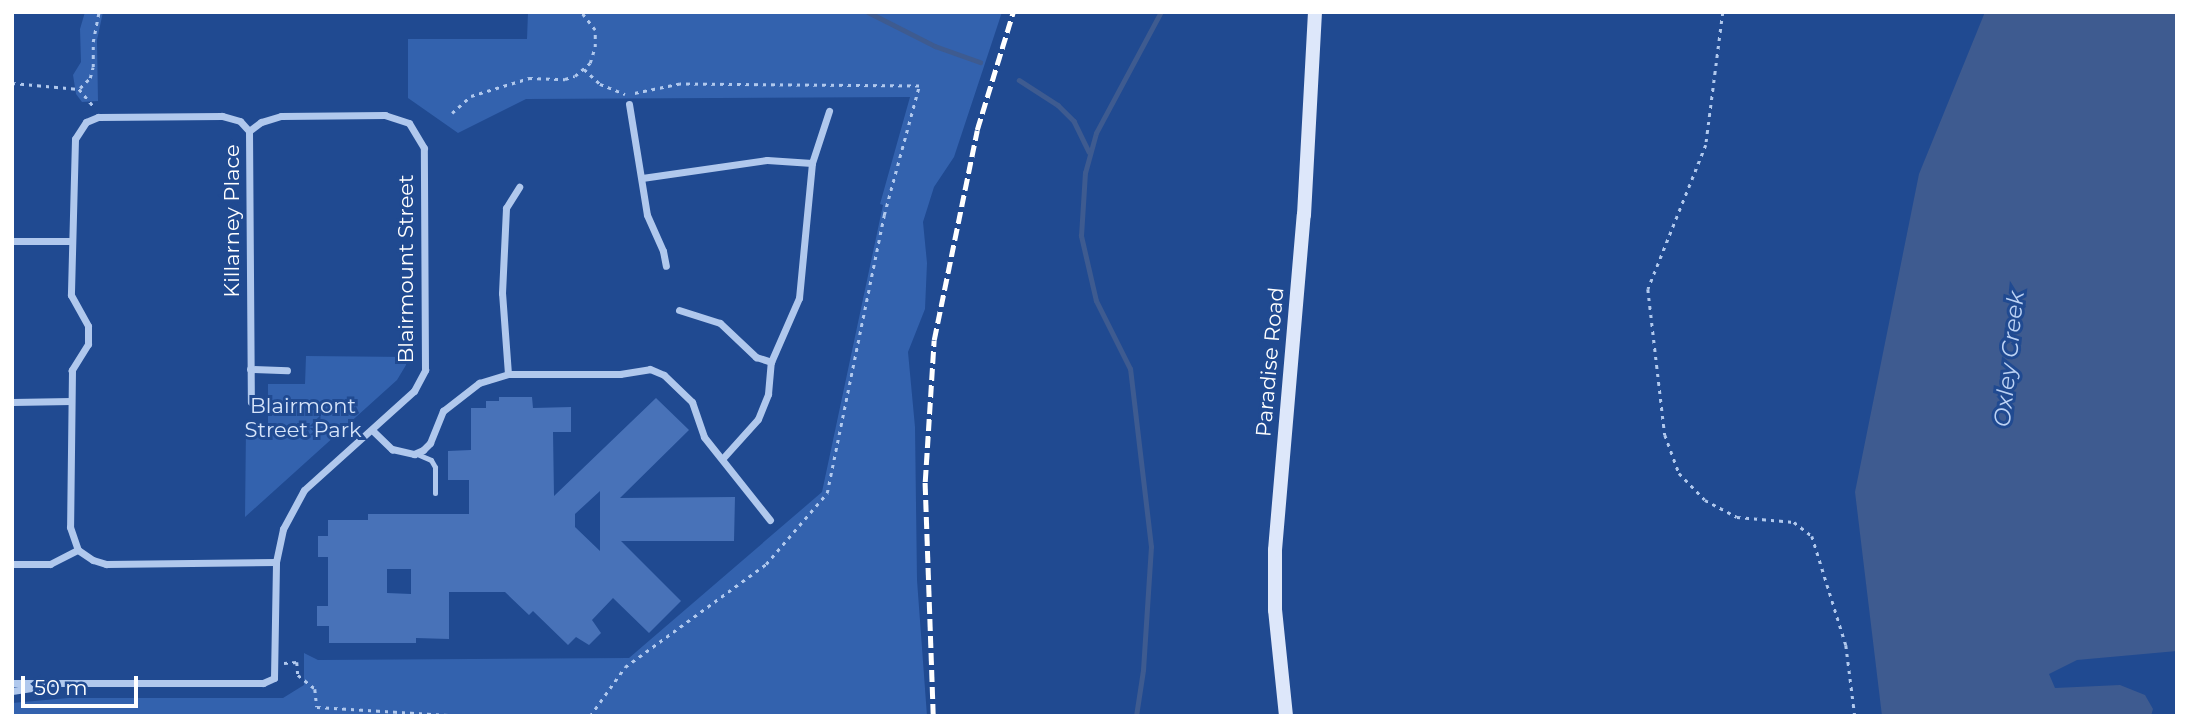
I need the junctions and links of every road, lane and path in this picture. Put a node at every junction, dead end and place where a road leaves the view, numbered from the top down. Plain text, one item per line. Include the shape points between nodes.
1 (99, 12) edge
2 (581, 12) edge
3 (1315, 12) edge
4 (1723, 12) edge
5 (12, 83) edge
6 (79, 89) junction
7 (629, 104) dead end
8 (829, 111) dead end
9 (452, 113) dead end
10 (98, 117) junction
11 (249, 131) junction
12 (421, 139) joint
13 (813, 163) junction
14 (642, 178) junction
15 (519, 187) dead end
16 (12, 241) edge
17 (71, 241) junction
18 (666, 265) dead end
19 (679, 310) dead end
20 (771, 362) junction
21 (250, 369) junction
22 (286, 370) dead end
23 (508, 374) junction
24 (71, 401) junction
25 (12, 402) edge
26 (251, 402) dead end
27 (372, 430) junction
28 (414, 454) junction
29 (723, 458) junction
30 (435, 493) dead end
31 (770, 520) dead end
32 (78, 550) junction
33 (276, 562) junction
34 (12, 564) edge
35 (274, 663) junction
36 (12, 683) edge
37 (60, 685) junction
38 (12, 691) edge
39 (465, 716) edge
40 (1286, 716) edge
41 (1855, 716) edge

1 - 6 path via 90,78
2 - 9 path via 594,30 595,47 590,63 575,76 529,78 471,96
3 - 40 street, Paradise Road via 1304,215 1275,550 1275,610
4 - 41 path via 1706,145 1648,289 1665,435 1679,473 1705,500 1737,517 1794,522 1812,536 1846,645
5 - 6 path
6 - 10 path
7 - 14 street
8 - 13 street
10 - 11 street via 222,116 240,121
10 - 17 street via 86,122 75,139
11 - 12 street, Killarney Place via 281,116 385,115 409,123
11 - 21 street, Killarney Place
12 - 27 street, Blairmount Street via 425,370 414,391
13 - 14 street via 767,160
13 - 20 street via 799,298
14 - 18 street via 647,215
15 - 23 street via 506,208 502,293
16 - 17 street
17 - 24 street via 71,295 88,326 88,344 72,370
19 - 20 street via 720,323 756,357
20 - 29 street via 768,394 758,419
21 - 22 street
21 - 26 street, Killarney Place
23 - 28 street via 478,383 443,411 430,443
23 - 29 street via 620,374 650,369 664,375 692,402 704,437
24 - 25 street
24 - 32 street via 70,527
27 - 28 street via 392,449
27 - 33 street, Blairmount Street via 304,490 283,529
28 - 30 lane via 431,460 435,467
29 - 31 street
32 - 33 street via 106,564
32 - 34 street via 50,564
33 - 35 street, Blairmount Street
35 - 37 street, Blairmount Street via 274,678 263,683
35 - 39 path via 297,662 298,675 315,689 317,707
36 - 37 street
37 - 38 street

